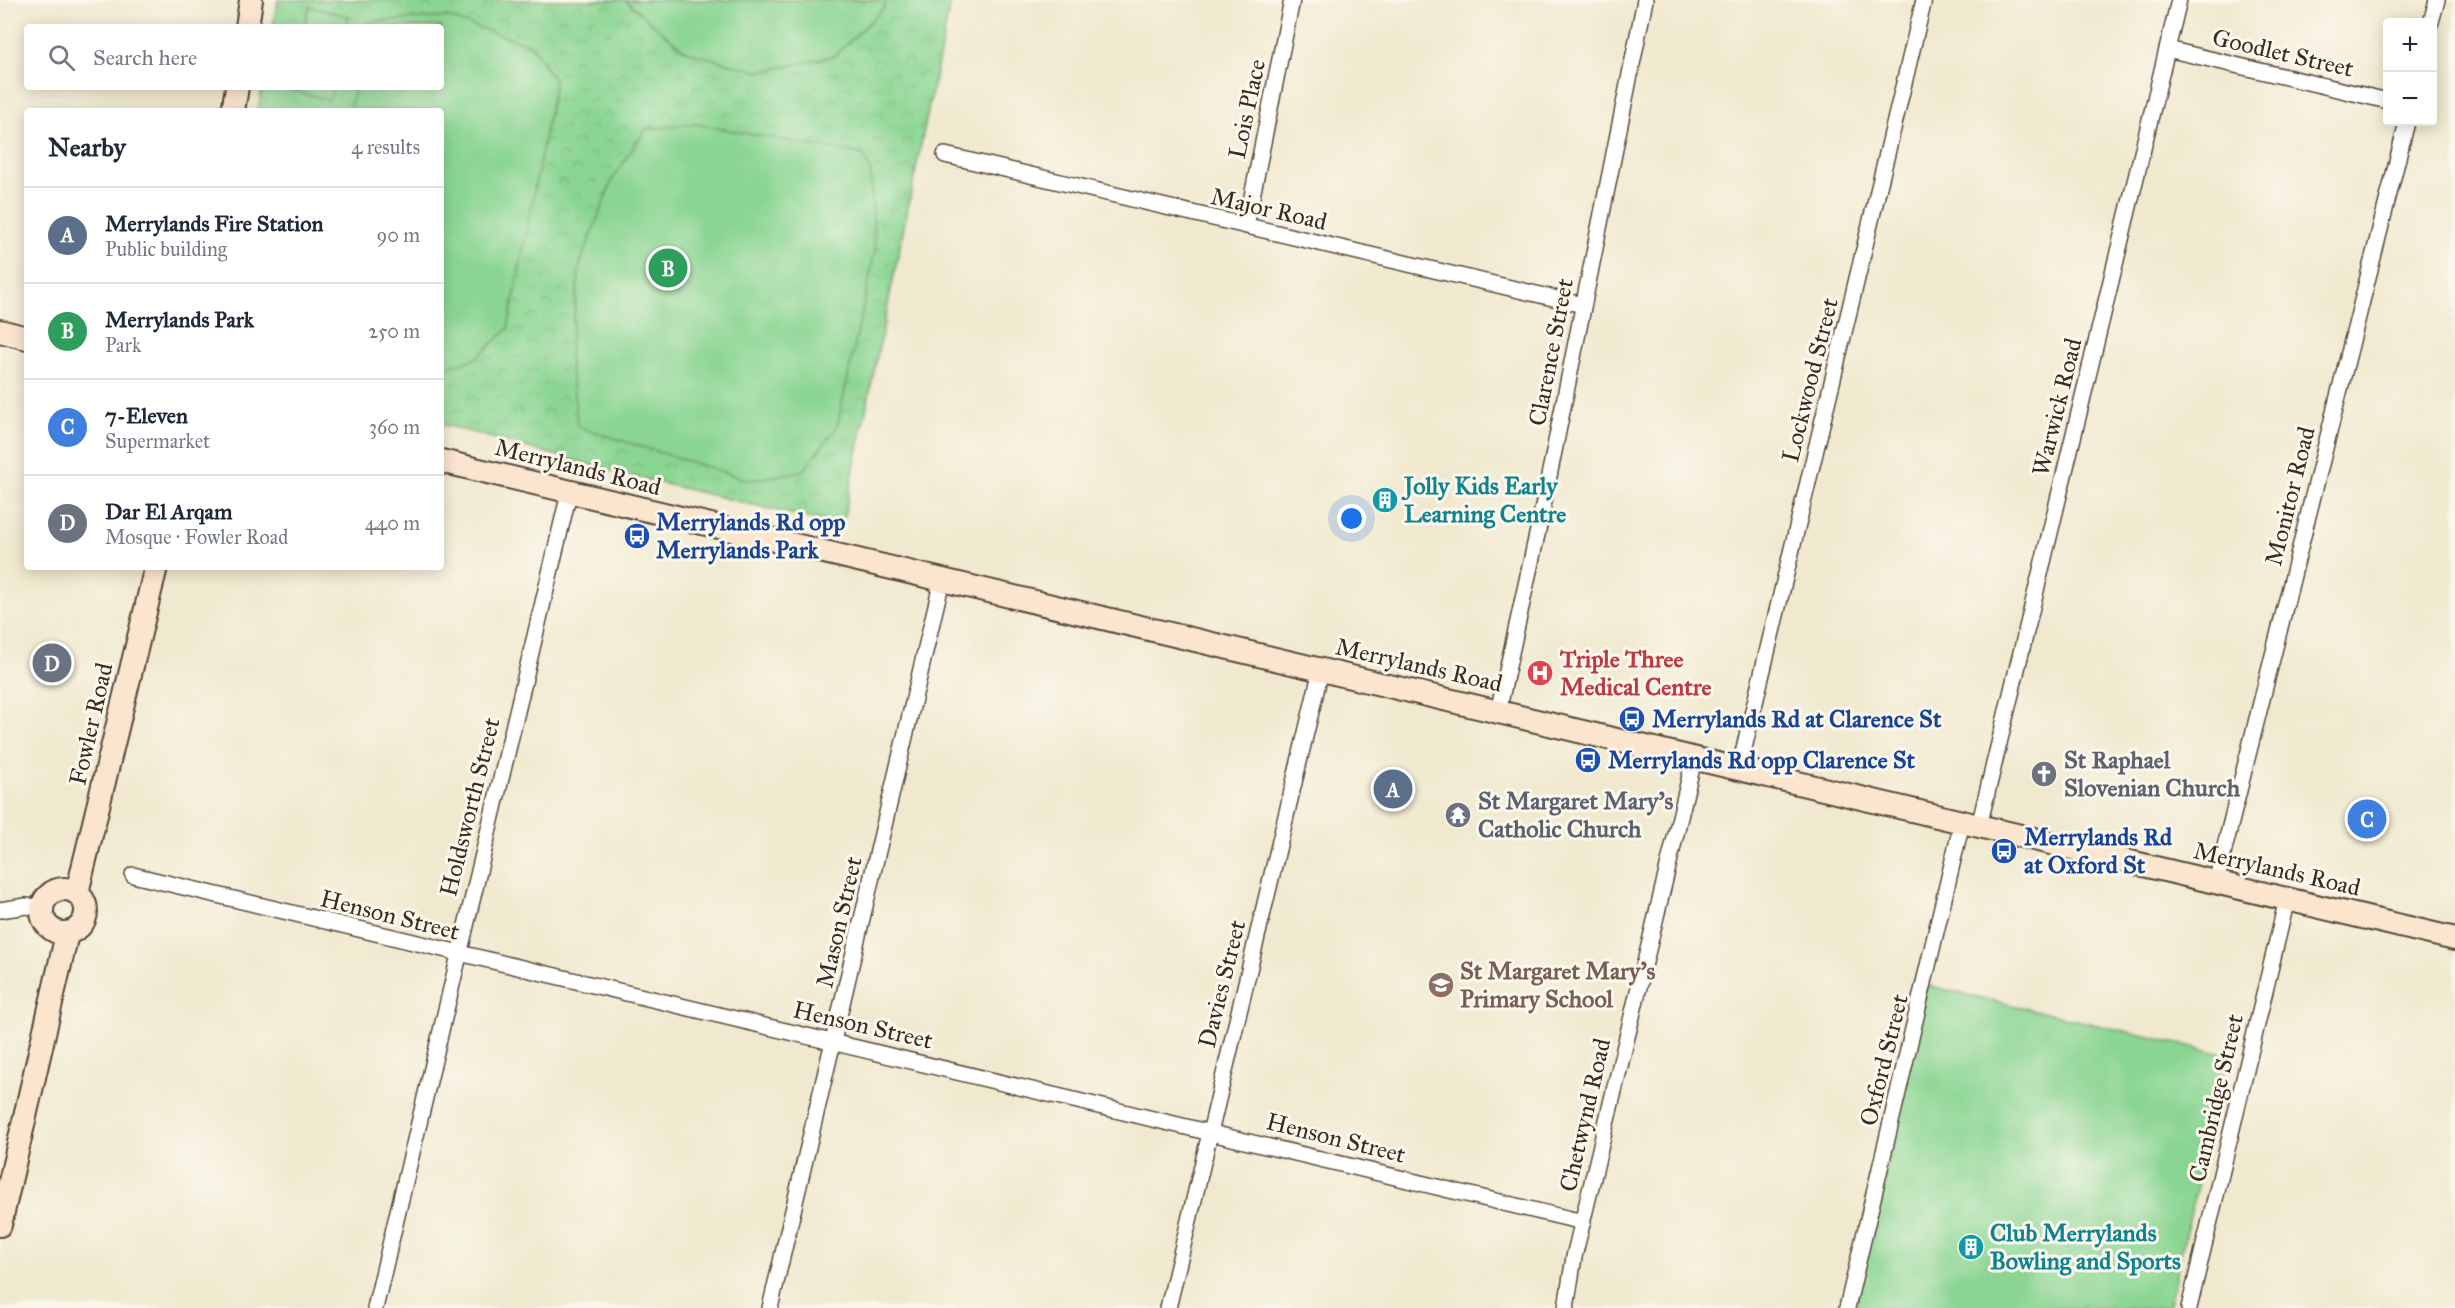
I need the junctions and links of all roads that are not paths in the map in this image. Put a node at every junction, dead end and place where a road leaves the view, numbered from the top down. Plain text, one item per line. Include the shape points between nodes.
1 (251, 0) edge
2 (1292, 0) edge
3 (1645, 0) edge
4 (1924, 0) edge
5 (2180, 0) edge
6 (2437, 0) edge
7 (2432, 18) edge
8 (247, 24) edge
9 (2167, 49) junction
10 (236, 90) edge
11 (2383, 100) edge
12 (234, 108) edge
13 (2406, 126) edge
14 (945, 155) dead end
15 (1246, 226) junction
16 (1583, 305) junction
17 (0, 331) edge
18 (24, 337) edge
19 (444, 462) edge
20 (569, 493) junction
21 (155, 570) edge
22 (942, 580) junction
23 (1321, 670) junction
24 (1498, 712) junction
25 (1694, 759) junction
26 (1739, 770) junction
27 (1970, 824) junction
28 (133, 875) dead end
29 (2216, 882) junction
30 (77, 893) junction
31 (2287, 899) junction
32 (42, 908) junction
33 (0, 910) edge
34 (67, 934) junction
35 (2455, 939) edge
36 (458, 955) junction
37 (834, 1041) junction
38 (1210, 1131) junction
39 (1583, 1222) junction
40 (0, 1225) edge
41 (375, 1308) edge
42 (770, 1308) edge
43 (1168, 1308) edge
44 (1566, 1308) edge
45 (1847, 1308) edge
46 (2189, 1308) edge

1 - 8 main road
2 - 15 street, Lois Place
3 - 16 street, Clarence Street
4 - 26 street, Lockwood Street
5 - 9 street, Warwick Road
6 - 7 street
9 - 11 street, Goodlet Street
9 - 27 street, Warwick Road
10 - 12 main road
13 - 29 street, Monitor Road
14 - 15 street, Major Road
15 - 16 street, Major Road
16 - 24 street, Clarence Street
17 - 18 main road
19 - 20 main road, Merrylands Road
20 - 22 main road, Merrylands Road
20 - 36 street, Holdsworth Street
21 - 30 main road, Fowler Road
22 - 23 main road, Merrylands Road
22 - 37 street, Mason Street
23 - 24 main road, Merrylands Road
23 - 38 street, Davies Street
24 - 25 main road, Merrylands Road
25 - 26 main road, Merrylands Road
25 - 39 street, Chetwynd Road
26 - 27 main road, Merrylands Road
27 - 29 main road, Merrylands Road
27 - 45 street, Oxford Street
28 - 36 street, Henson Street
29 - 31 main road, Merrylands Road
30 - 32 main road via 55,891 44,900
30 - 34 main road via 86,908 85,919 78,929
31 - 35 main road, Merrylands Road
31 - 46 street, Cambridge Street
32 - 33 street
32 - 34 main road via 48,927
34 - 40 main road
36 - 37 street, Henson Street
36 - 41 street, Holdsworth Street
37 - 38 street, Henson Street
37 - 42 street, Mason Street
38 - 39 street, Henson Street
38 - 43 street, Davies Street
39 - 44 street, Chetwynd Road

